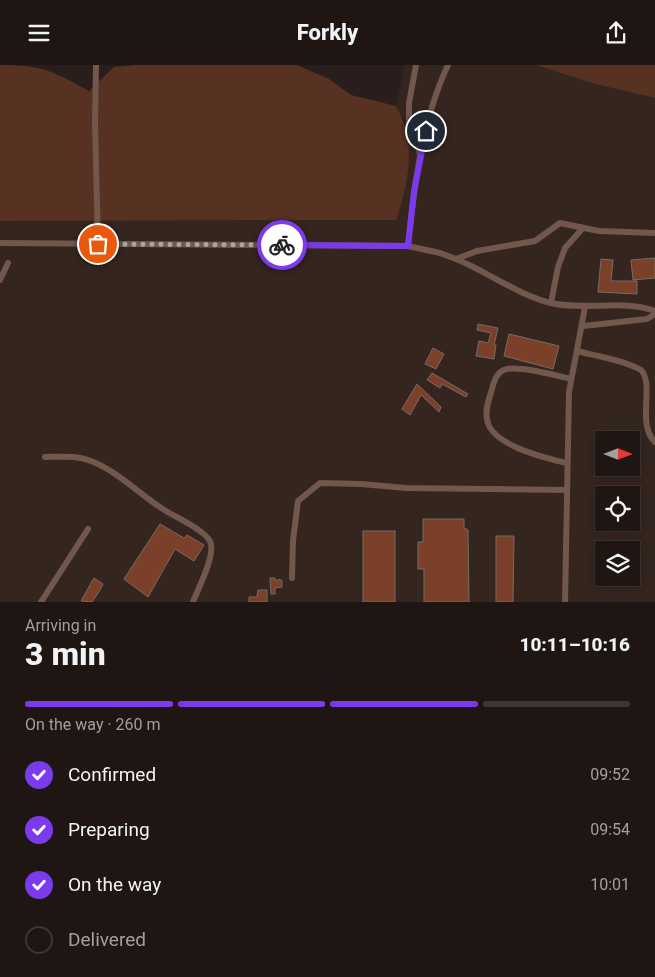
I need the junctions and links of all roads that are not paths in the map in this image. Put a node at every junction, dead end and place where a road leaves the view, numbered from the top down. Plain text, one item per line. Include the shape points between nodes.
1 (96, 65) edge
2 (416, 65) edge
3 (448, 65) edge
4 (420, 155) junction
5 (583, 228) junction
6 (655, 233) edge
7 (0, 243) edge
8 (98, 244) junction
9 (408, 246) junction
10 (456, 259) junction
11 (8, 263) dead end
12 (0, 280) edge
13 (552, 303) junction
14 (585, 307) junction
15 (655, 313) edge
16 (583, 326) junction
17 (577, 351) junction
18 (571, 379) junction
19 (652, 417) edge
20 (655, 442) edge
21 (46, 457) dead end
22 (567, 463) junction
23 (566, 490) junction
24 (88, 529) dead end
25 (292, 577) dead end
26 (41, 602) edge
27 (193, 602) edge
28 (565, 602) edge

1 - 8 lane via 94,122
2 - 4 lane via 409,121
3 - 4 lane
4 - 9 lane
5 - 6 lane
5 - 10 lane via 560,223 535,241 477,251
5 - 13 lane via 565,248
7 - 8 lane
8 - 9 lane
9 - 10 lane
10 - 13 lane
11 - 12 lane
13 - 14 lane
14 - 15 lane via 645,307
14 - 16 lane
15 - 16 lane via 646,319
16 - 17 lane
17 - 18 lane
17 - 19 lane via 642,370 648,376
18 - 22 lane
18 - 22 lane via 505,369 494,382 487,405 487,421 496,435 545,458
19 - 20 lane via 649,436
21 - 27 lane via 73,456 112,471 164,510 206,535 211,543 211,553
22 - 23 lane
23 - 25 lane via 406,488 320,483 298,501
23 - 28 lane
24 - 26 lane

